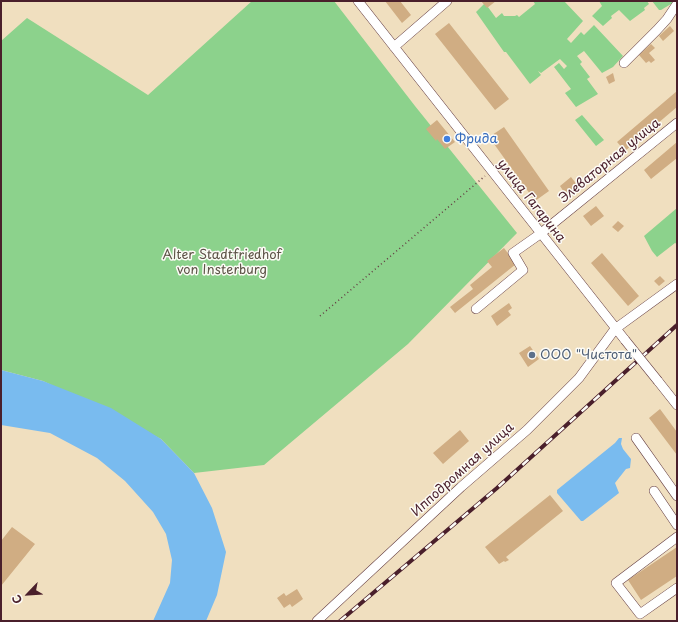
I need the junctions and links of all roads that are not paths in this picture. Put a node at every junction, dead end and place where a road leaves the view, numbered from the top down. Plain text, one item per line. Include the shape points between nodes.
1 (358, 1) edge
2 (447, 1) edge
3 (677, 4) edge
4 (394, 47) junction
5 (624, 63) dead end
6 (677, 123) edge
7 (540, 234) junction
8 (677, 284) edge
9 (476, 309) dead end
10 (616, 329) junction
11 (677, 405) edge
12 (636, 438) dead end
13 (654, 491) dead end
14 (677, 496) edge
15 (677, 526) edge
16 (677, 537) edge
17 (677, 588) edge
18 (317, 621) edge

1 - 4 street, улица Гагарина
2 - 4 street
3 - 5 street via 667,19
4 - 7 street, улица Гагарина
6 - 7 street, Элеваторная улица
7 - 9 street, Элеваторная улица via 513,253 523,270
7 - 10 street, улица Гагарина
8 - 10 street, Ипподромная улица
10 - 11 street, улица Гагарина, bridge
10 - 18 street, Ипподромная улица via 579,378 527,430 461,487
12 - 14 street
13 - 15 street
16 - 17 street via 616,583 640,614

